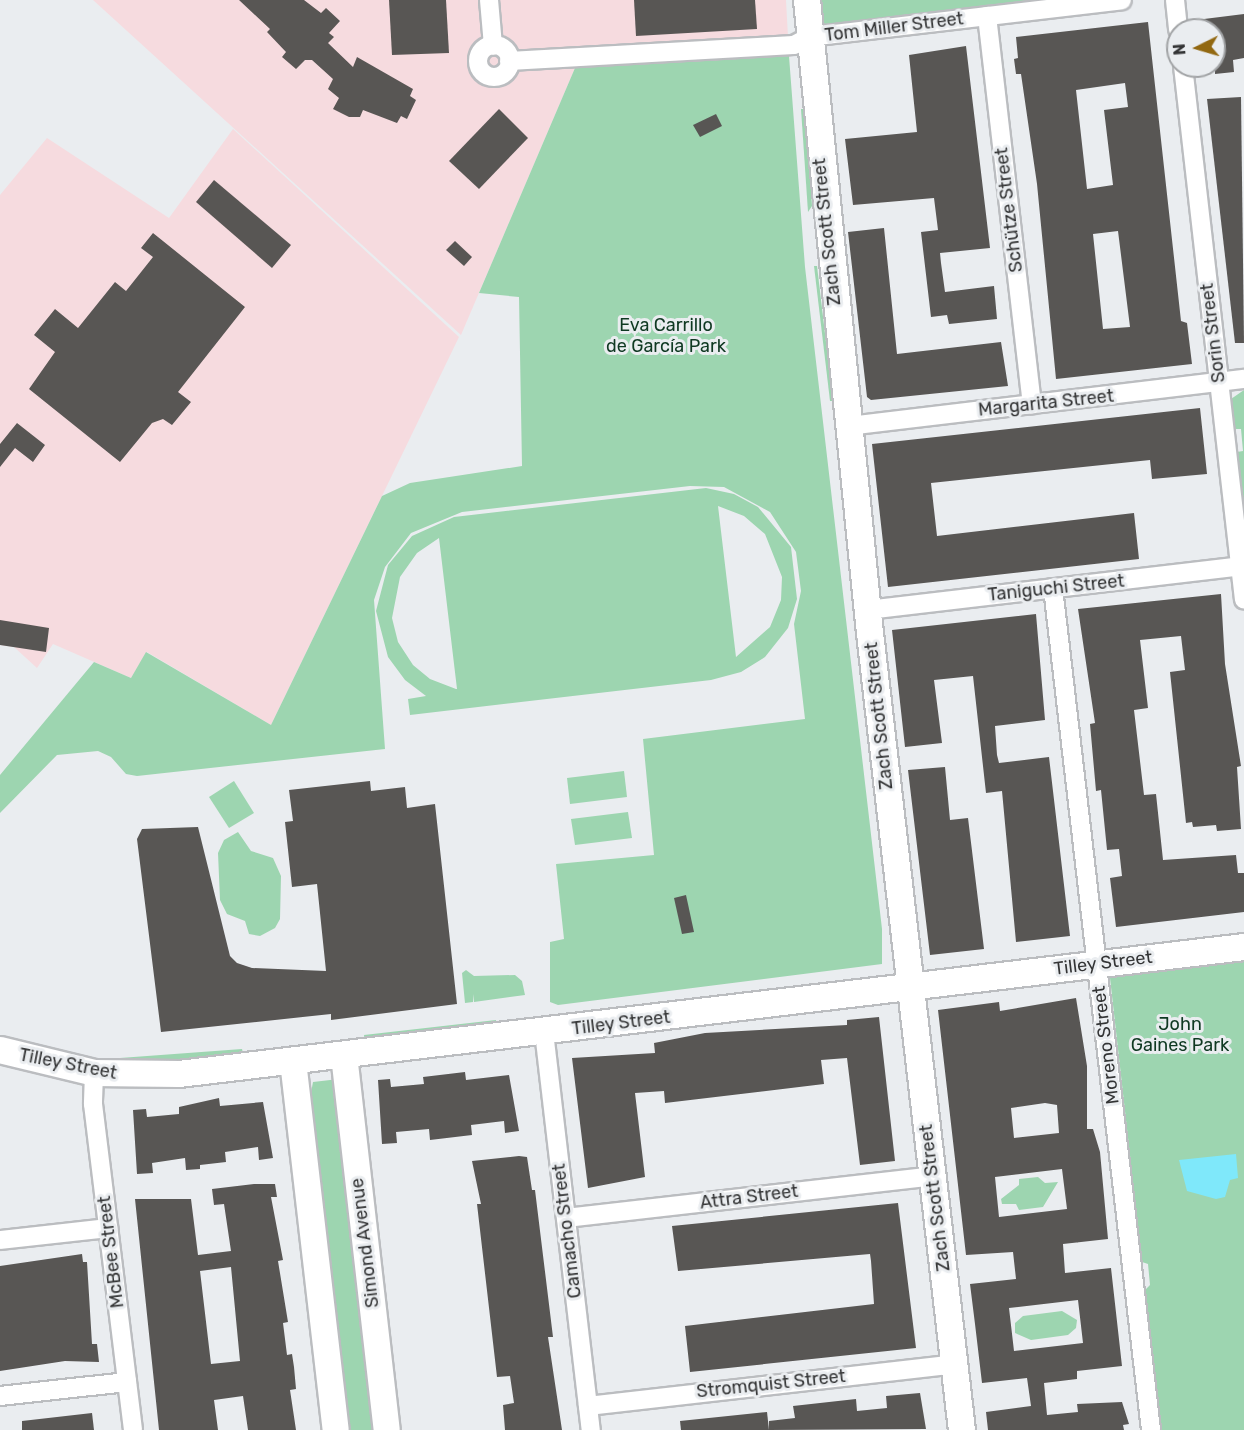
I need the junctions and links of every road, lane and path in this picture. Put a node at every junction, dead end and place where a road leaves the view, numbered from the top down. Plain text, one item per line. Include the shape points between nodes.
1 (489, 0) edge
2 (807, 0) edge
3 (1122, 0) edge
4 (1175, 0) edge
5 (987, 16) junction
6 (1177, 18) edge
7 (809, 37) junction
8 (493, 46) junction
9 (509, 61) junction
10 (1184, 78) edge
11 (1244, 379) edge
12 (1219, 383) junction
13 (1032, 404) junction
14 (848, 426) junction
15 (1242, 566) edge
16 (1053, 588) junction
17 (1244, 600) edge
18 (868, 610) junction
19 (1244, 947) edge
20 (1096, 964) junction
21 (910, 985) junction
22 (544, 1032) junction
23 (0, 1050) edge
24 (344, 1055) junction
25 (293, 1061) junction
26 (94, 1073) junction
27 (933, 1176) junction
28 (566, 1218) junction
29 (108, 1228) junction
30 (0, 1240) edge
31 (955, 1364) junction
32 (127, 1382) junction
33 (0, 1396) edge
34 (588, 1406) junction
35 (133, 1430) edge
36 (336, 1430) edge
37 (387, 1430) edge
38 (591, 1430) edge
39 (962, 1430) edge
40 (1151, 1430) edge

1 - 8 street
2 - 7 street, Zach Scott Street
3 - 5 street, Tom Miller Street
4 - 6 street
5 - 7 street, Tom Miller Street
5 - 13 street, Schütze Street
7 - 9 street, Tom Miller Street via 780,46
7 - 14 street, Zach Scott Street
8 - 9 street via 506,51
8 - 9 street via 480,54 483,73 502,75
10 - 12 street, Sorin Street
11 - 12 street, Margarita Street
12 - 13 street, Margarita Street
12 - 15 street, Sorin Street
13 - 14 street, Margarita Street
14 - 18 street, Zach Scott Street
15 - 16 street, Taniguchi Street
15 - 17 street, Sorin Street
16 - 18 street, Taniguchi Street
16 - 20 street, Moreno Street
18 - 21 street, Zach Scott Street
19 - 20 street, Tilley Street
20 - 21 street, Tilley Street
20 - 40 street, Moreno Street
21 - 22 street, Tilley Street via 830,999
21 - 27 street, Zach Scott Street
22 - 24 street, Tilley Street
22 - 28 street, Camacho Street
23 - 26 street, Tilley Street
24 - 25 street, Tilley Street
24 - 37 street, Simond Avenue
25 - 26 street, Tilley Street via 141,1076
25 - 36 street
26 - 29 street, McBee Street via 93,1104
27 - 28 street, Attra Street
27 - 31 street, Zach Scott Street
28 - 34 street, Camacho Street
29 - 30 street
29 - 32 street, McBee Street
31 - 34 street, Stromquist Street
31 - 39 street, Zach Scott Street
32 - 33 street
32 - 35 street, McBee Street
34 - 38 street, Camacho Street

